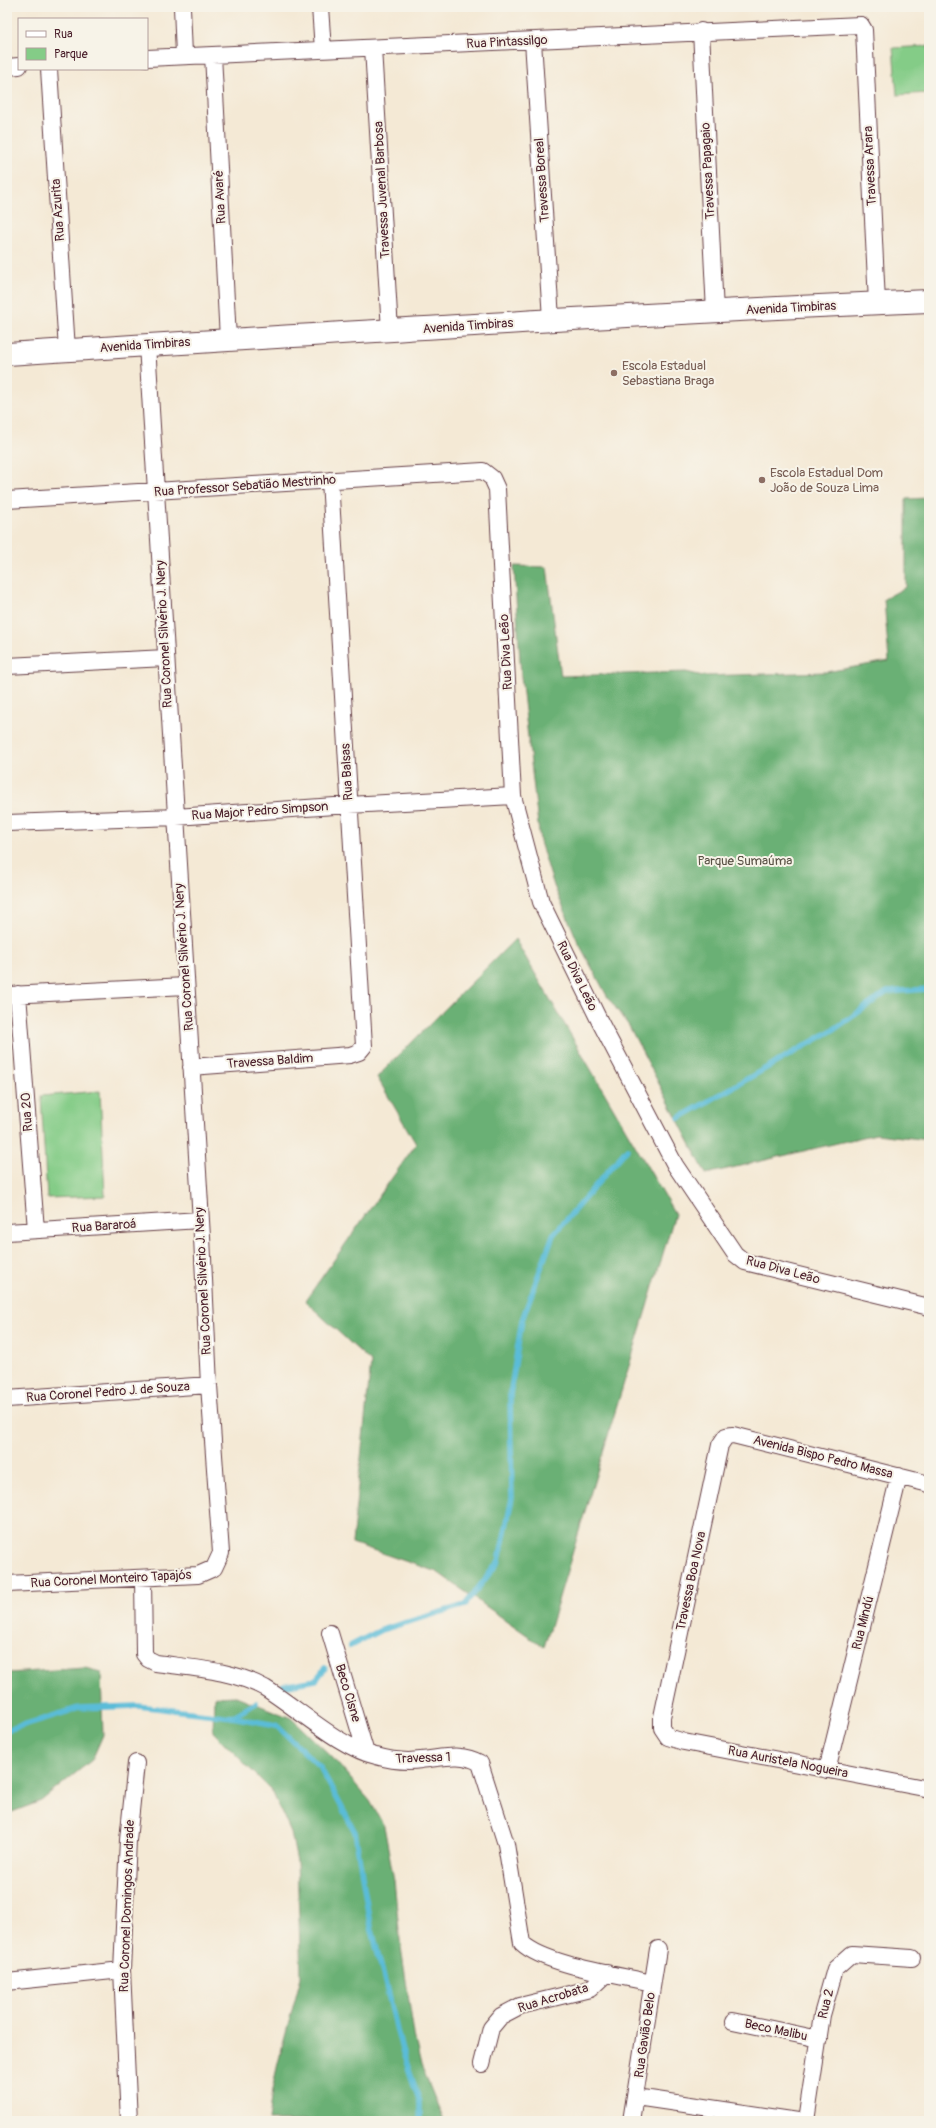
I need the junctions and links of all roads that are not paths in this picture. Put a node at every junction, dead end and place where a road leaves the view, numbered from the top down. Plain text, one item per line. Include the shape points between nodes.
1 (182, 7) edge
2 (320, 7) edge
3 (864, 30) joint
4 (701, 31) junction
5 (532, 41) junction
6 (373, 48) junction
7 (323, 50) junction
8 (184, 55) junction
9 (213, 55) junction
10 (148, 58) edge
11 (18, 66) edge
12 (7, 67) edge
13 (49, 70) edge
14 (929, 301) edge
15 (877, 303) junction
16 (715, 312) junction
17 (551, 319) junction
18 (390, 331) junction
19 (228, 339) junction
20 (147, 345) junction
21 (67, 350) junction
22 (7, 354) edge
23 (483, 471) joint
24 (330, 480) junction
25 (156, 492) junction
26 (7, 500) edge
27 (166, 658) junction
28 (7, 666) edge
29 (514, 796) junction
30 (349, 804) junction
31 (176, 817) junction
32 (7, 823) edge
33 (186, 986) junction
34 (12, 995) edge
35 (350, 1055) joint
36 (191, 1067) junction
37 (200, 1220) junction
38 (36, 1230) junction
39 (7, 1232) edge
40 (929, 1307) edge
41 (209, 1385) junction
42 (7, 1399) edge
43 (720, 1444) joint
44 (899, 1476) junction
45 (929, 1484) edge
46 (214, 1568) joint
47 (143, 1578) junction
48 (7, 1584) edge
49 (330, 1633) dead end
50 (662, 1717) joint
51 (366, 1753) junction
52 (136, 1763) dead end
53 (827, 1770) junction
54 (929, 1789) edge
55 (658, 1949) dead end
56 (912, 1958) dead end
57 (122, 1970) junction
58 (607, 1973) junction
59 (7, 1982) edge
60 (652, 1983) junction
61 (733, 2021) dead end
62 (818, 2039) junction
63 (482, 2064) dead end
64 (636, 2098) junction
65 (129, 2121) edge
66 (631, 2121) edge
67 (798, 2121) edge
68 (806, 2121) edge

1 - 8 street
2 - 7 street
3 - 4 street, Rua Pintassilgo via 861,25
3 - 15 street, Travessa Arara
4 - 5 street, Rua Pintassilgo
4 - 16 street, Travessa Papagaio
5 - 6 street, Rua Pintassilgo
5 - 17 street, Travessa Boreal
6 - 7 street, Rua Pintassilgo
6 - 18 street, Travessa Juvenal Barbosa
7 - 9 street, Rua Pintassilgo
8 - 9 street, Rua Pintassilgo
8 - 10 street, Rua Pintassilgo
9 - 19 street, Rua Avaré
11 - 12 street
13 - 21 street, Rua Azurita
14 - 15 street, Avenida Timbiras
15 - 16 street, Avenida Timbiras
16 - 17 street, Avenida Timbiras
17 - 18 street, Avenida Timbiras
18 - 19 street, Avenida Timbiras
19 - 20 street, Avenida Timbiras
20 - 21 street, Avenida Timbiras
20 - 25 street, Rua Coronel Silvério J. Nery
21 - 22 street, Avenida Timbiras
23 - 24 street, Rua Professor Sebatião Mestrinho
23 - 29 street, Rua Diva Leão via 492,478 497,489
24 - 25 street, Rua Professor Sebatião Mestrinho
24 - 30 street, Rua Balsas
25 - 26 street, Rua Professor Sebatião Mestrinho
25 - 27 street, Rua Coronel Silvério J. Nery
27 - 28 street
27 - 31 street, Rua Coronel Silvério J. Nery
29 - 30 street, Rua Major Pedro Simpson
29 - 40 street, Rua Diva Leão via 541,902 675,1165 735,1254 745,1262
30 - 31 street, Rua Major Pedro Simpson
30 - 35 street, Rua Balsas via 364,1046 359,1052
31 - 32 street, Rua Major Pedro Simpson
31 - 33 street, Rua Coronel Silvério J. Nery
33 - 34 street
33 - 36 street, Rua Coronel Silvério J. Nery
34 - 38 street, Rua 20
35 - 36 street, Travessa Baldim
36 - 37 street, Rua Coronel Silvério J. Nery
37 - 38 street, Rua Bararoá
37 - 41 street, Rua Coronel Silvério J. Nery
38 - 39 street, Rua Bararoá
41 - 42 street, Rua Coronel Pedro J. de Souza
41 - 46 street, Rua Coronel Silvério J. Nery via 221,1553
43 - 44 street, Avenida Bispo Pedro Massa via 726,1436 733,1434
43 - 50 street, Travessa Boa Nova
44 - 45 street, Avenida Bispo Pedro Massa
44 - 53 street, Rua Mindú
46 - 47 street, Rua Coronel Monteiro Tapajós via 198,1575
47 - 48 street, Rua Coronel Monteiro Tapajós
47 - 51 street, Travessa 1 via 144,1654 148,1659 156,1663 242,1678 270,1692
49 - 51 street, Beco Cisne
50 - 53 street, Rua Auristela Nogueira via 662,1728 668,1737
51 - 58 street, Travessa 1 via 400,1760 451,1756 472,1759 480,1763 506,1844 522,1943 530,1951 551,1960
52 - 57 street, Rua Coronel Domingos Andrade via 128,1840
53 - 54 street, Rua Auristela Nogueira
55 - 60 street, Rua Gavião Belo
56 - 62 street, Rua 2 via 852,1954 834,1970
57 - 59 street
57 - 65 street, Rua Coronel Domingos Andrade
58 - 60 street, Travessa 1
58 - 63 street, Rua Acrobata via 590,1989 520,2006 501,2016 491,2028
60 - 64 street, Rua Gavião Belo
61 - 62 street, Beco Malibu
62 - 68 street, Rua 2
64 - 66 street, Rua Gavião Belo
64 - 67 street

